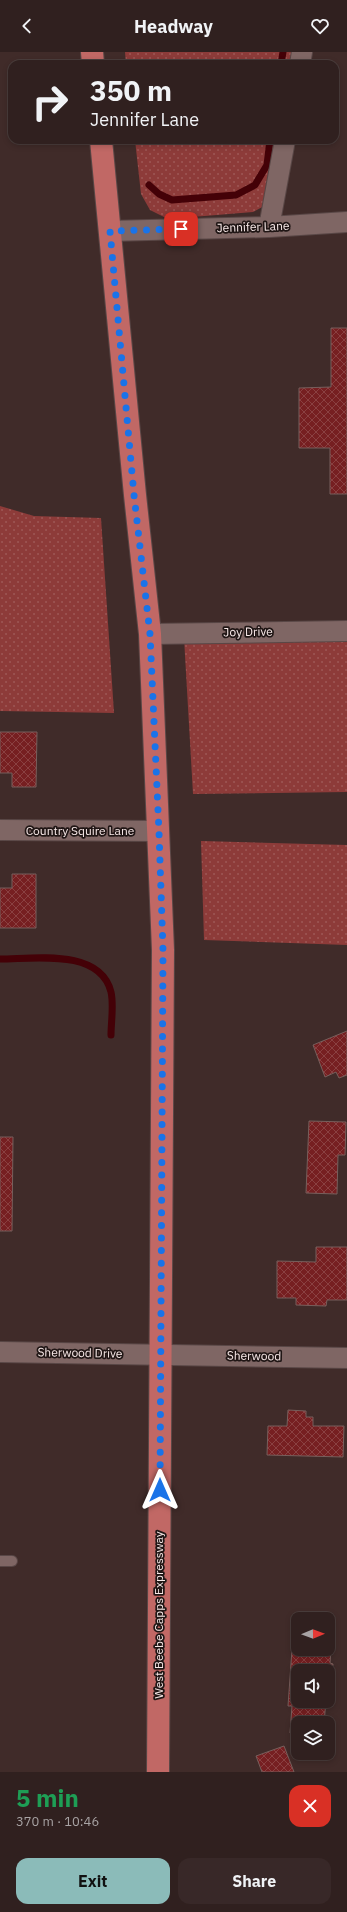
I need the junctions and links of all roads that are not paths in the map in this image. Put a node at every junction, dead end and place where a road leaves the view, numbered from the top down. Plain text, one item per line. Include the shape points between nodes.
1 (101, 144) edge
2 (284, 144) edge
3 (347, 222) edge
4 (269, 226) junction
5 (110, 231) junction
6 (347, 631) edge
7 (150, 634) junction
8 (0, 830) edge
9 (159, 832) junction
10 (0, 1352) edge
11 (160, 1354) junction
12 (347, 1358) edge
13 (0, 1561) edge
14 (12, 1561) dead end
15 (158, 1772) edge

1 - 5 main road, West Beebe Capps Expressway
2 - 4 street
3 - 4 street, Jennifer Lane
4 - 5 street, Jennifer Lane
5 - 7 main road, West Beebe Capps Expressway via 134,495
6 - 7 street, Joy Drive
7 - 9 main road, West Beebe Capps Expressway
8 - 9 street, Country Squire Lane
9 - 11 main road, West Beebe Capps Expressway via 163,950
10 - 11 street, Sherwood Drive
11 - 12 street, Sherwood
11 - 15 main road, West Beebe Capps Expressway
13 - 14 lane

